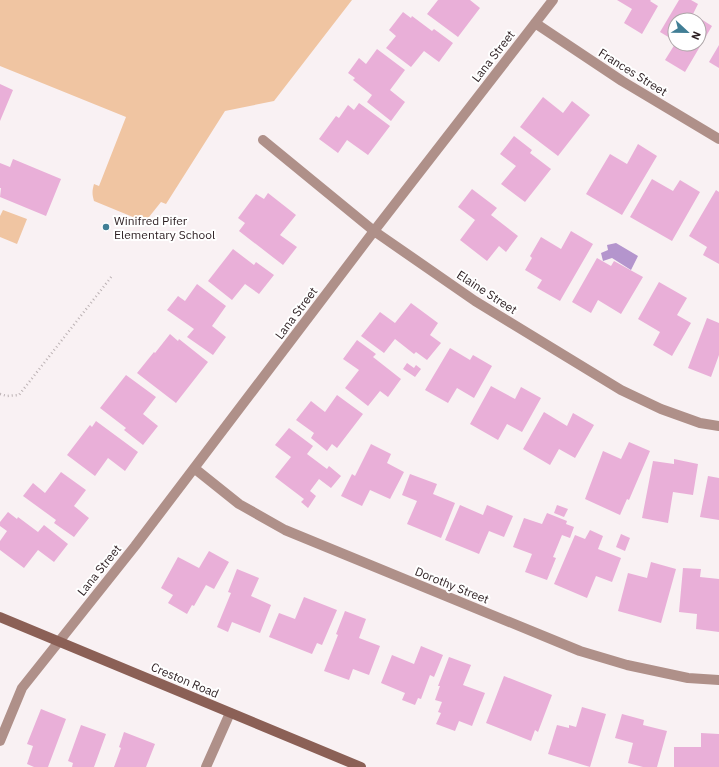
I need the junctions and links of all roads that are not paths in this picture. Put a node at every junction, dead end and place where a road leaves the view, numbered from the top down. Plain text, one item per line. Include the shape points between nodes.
1 (553, 0) edge
2 (535, 23) junction
3 (719, 139) edge
4 (263, 140) dead end
5 (374, 231) junction
6 (719, 426) edge
7 (194, 468) junction
8 (0, 617) edge
9 (59, 642) junction
10 (719, 680) edge
11 (230, 713) junction
12 (0, 741) edge
13 (206, 767) edge
14 (361, 767) edge

1 - 2 street, Lana Street
2 - 3 street, Frances Street via 622,81
2 - 5 street, Lana Street
4 - 5 street, Elaine Street
5 - 6 street, Elaine Street via 475,301 621,390 661,409 700,423
5 - 7 street, Lana Street
7 - 9 street, Lana Street
7 - 10 street, Dorothy Street via 239,504 285,530 580,651 627,666 688,678
8 - 9 main road, Creston Road
9 - 11 main road, Creston Road
9 - 12 street, Lana Street via 22,688
11 - 13 street
11 - 14 main road, Creston Road

